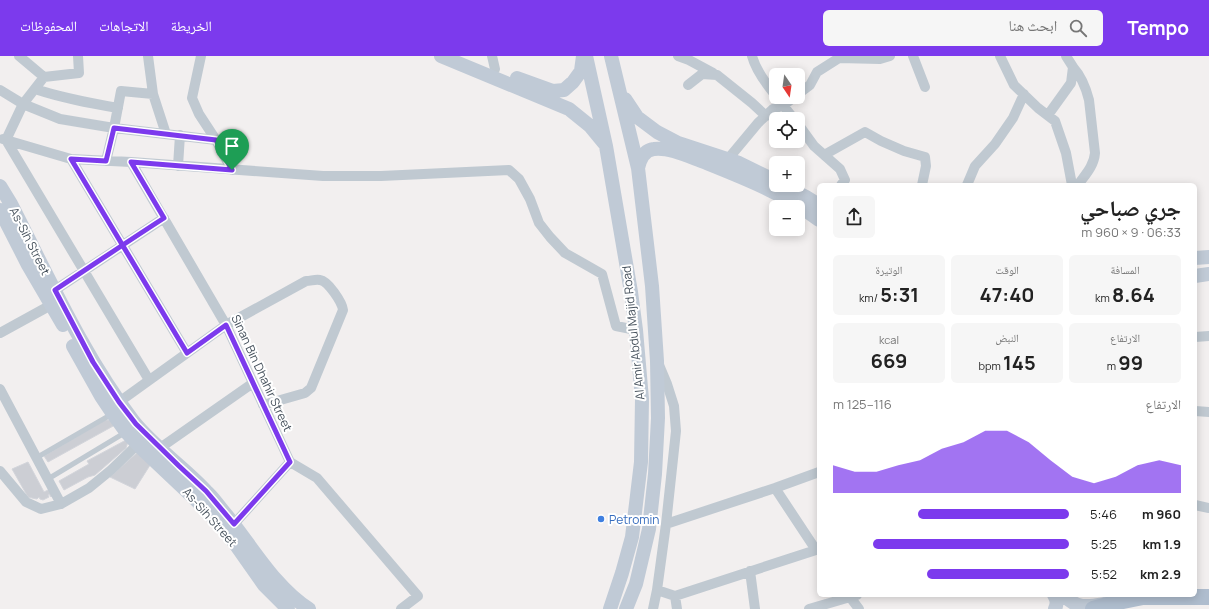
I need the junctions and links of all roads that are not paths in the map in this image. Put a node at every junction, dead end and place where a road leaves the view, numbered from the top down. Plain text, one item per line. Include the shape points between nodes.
1 (19, 56) edge
2 (78, 56) edge
3 (148, 56) edge
4 (201, 56) edge
5 (441, 56) edge
6 (464, 56) edge
7 (583, 56) edge
8 (586, 56) edge
9 (611, 56) edge
10 (678, 56) edge
11 (752, 56) edge
12 (890, 56) edge
13 (913, 56) edge
14 (1000, 56) edge
15 (1066, 56) edge
16 (828, 60) edge
17 (494, 62) edge
18 (1073, 67) junction
19 (717, 75) junction
20 (44, 77) junction
21 (617, 82) junction
22 (688, 84) dead end
23 (769, 87) edge
24 (925, 87) dead end
25 (805, 88) edge
26 (35, 89) junction
27 (0, 90) edge
28 (153, 94) junction
29 (1024, 94) junction
30 (23, 104) junction
31 (784, 105) joint
32 (118, 108) junction
33 (789, 112) edge
34 (1048, 115) junction
35 (766, 116) junction
36 (114, 128) junction
37 (166, 134) junction
38 (805, 134) edge
39 (180, 135) junction
40 (3, 139) edge
41 (216, 140) junction
42 (606, 146) junction
43 (824, 155) junction
44 (71, 159) junction
45 (728, 159) junction
46 (106, 161) junction
47 (131, 162) junction
48 (178, 166) junction
49 (638, 168) junction
50 (232, 170) junction
51 (769, 178) edge
52 (843, 183) edge
53 (922, 183) edge
54 (968, 183) edge
55 (1072, 183) edge
56 (1079, 183) edge
57 (0, 186) edge
58 (796, 192) edge
59 (817, 204) edge
60 (0, 210) edge
61 (164, 218) junction
62 (817, 219) edge
63 (122, 246) junction
64 (1209, 257) edge
65 (1197, 258) edge
66 (84, 271) junction
67 (1209, 274) edge
68 (1197, 276) edge
69 (55, 290) junction
70 (51, 305) junction
71 (226, 325) junction
72 (636, 330) junction
73 (0, 333) edge
74 (1209, 336) edge
75 (1197, 337) edge
76 (187, 353) junction
77 (657, 361) junction
78 (149, 380) junction
79 (253, 383) junction
80 (0, 389) edge
81 (263, 405) junction
82 (116, 408) junction
83 (1197, 411) edge
84 (1209, 412) edge
85 (126, 432) junction
86 (138, 444) junction
87 (160, 448) junction
88 (36, 458) junction
89 (290, 462) junction
90 (0, 471) edge
91 (817, 473) edge
92 (48, 479) junction
93 (774, 488) junction
94 (61, 504) junction
95 (1197, 505) edge
96 (1209, 508) edge
97 (234, 524) junction
98 (666, 524) junction
99 (817, 548) edge
100 (817, 549) edge
101 (750, 571) junction
102 (270, 583) junction
103 (657, 590) junction
104 (675, 596) junction
105 (851, 597) edge
106 (854, 597) edge
107 (1055, 597) edge
108 (1066, 597) edge
109 (1209, 597) edge
110 (1117, 598) edge
111 (288, 609) edge
112 (309, 609) edge
113 (401, 609) edge
114 (610, 609) edge
115 (626, 609) edge
116 (653, 609) edge
117 (677, 609) edge
118 (755, 609) edge
119 (809, 609) edge
120 (859, 609) edge
121 (1055, 609) edge
122 (1093, 609) edge

1 - 20 street
2 - 20 street via 79,73
3 - 28 street
4 - 41 street via 192,98
5 - 42 main road via 569,109 590,126
6 - 17 main road
7 - 17 main road via 581,71 573,82 564,90 553,91
8 - 42 main road, Al Amir Abdul Majid Road
9 - 21 main road, Al Amir Abdul Majid Road
10 - 19 street
11 - 23 street
12 - 16 street via 880,59
13 - 24 street
14 - 29 street via 1014,85
15 - 18 street
16 - 25 street
18 - 34 street via 1071,83
18 - 56 street via 1080,75 1087,92 1095,153 1089,170
19 - 22 street via 702,74
19 - 35 street
20 - 26 street
21 - 45 main road via 637,117 657,132 678,143
21 - 49 main road, Al Amir Abdul Majid Road
26 - 30 street
26 - 32 street
27 - 30 street
28 - 32 street via 121,91
28 - 37 street
29 - 34 street
29 - 54 street via 1013,118 995,144 975,166
30 - 36 street via 60,119
30 - 40 street
31 - 33 street
31 - 35 street via 773,109
32 - 36 street
34 - 55 street via 1055,121 1066,153
35 - 45 street
36 - 37 street
36 - 46 street
37 - 39 street
38 - 43 street
39 - 41 street
39 - 48 street
40 - 44 street
40 - 66 street
41 - 50 street
42 - 72 main road, Al Amir Abdul Majid Road
43 - 52 street via 840,169 845,180
43 - 53 street via 866,132 904,151 926,157
44 - 46 street
44 - 63 street
45 - 51 main road
46 - 47 street
47 - 48 street
47 - 61 street, Sinan Bin Dhahir Street
48 - 50 street
49 - 62 main road via 645,152 654,148 675,150 733,173 789,200
49 - 77 main road, Al Amir Abdul Majid Road via 652,286
50 - 72 street via 323,176 382,176 509,170 519,179 539,222 550,237 565,253 602,274 616,326
57 - 69 main road, As-Sih Street
58 - 59 main road
60 - 70 main road, As-Sih Street
61 - 63 street
61 - 71 street, Sinan Bin Dhahir Street
63 - 66 street
63 - 76 street
64 - 65 main road
66 - 69 street
66 - 78 street
67 - 68 main road
69 - 82 main road, As-Sih Street
70 - 73 street
70 - 82 main road, As-Sih Street via 84,367
71 - 76 street
71 - 79 street, Sinan Bin Dhahir Street
71 - 81 street via 306,282 315,280 325,282 342,304 344,310 311,388 305,393
72 - 114 main road, Al Amir Abdul Majid Road via 642,399 641,462 632,538
74 - 75 street
76 - 78 street
77 - 98 street via 674,406 676,430
77 - 115 main road, Al Amir Abdul Majid Road via 658,418 649,529 636,584
78 - 82 street
79 - 81 street, Sinan Bin Dhahir Street
79 - 87 street
80 - 88 street
81 - 89 street, Sinan Bin Dhahir Street
82 - 85 main road, As-Sih Street
82 - 87 main road, As-Sih Street
82 - 88 lane
83 - 84 street
85 - 86 main road, As-Sih Street
85 - 92 lane
86 - 94 street via 89,488
86 - 102 main road, As-Sih Street via 197,501
87 - 97 main road, As-Sih Street via 206,491
88 - 92 street
89 - 97 street
89 - 113 street via 317,478 418,596
90 - 94 street via 26,502 41,509
91 - 93 street
92 - 94 street
93 - 98 street
93 - 99 street
95 - 96 street
97 - 102 main road, As-Sih Street
98 - 103 street
100 - 101 street
101 - 104 street
101 - 118 street
102 - 111 main road
102 - 112 main road
103 - 104 street
103 - 116 street
104 - 117 street
105 - 119 street
106 - 120 street
107 - 121 main road
108 - 110 main road via 1077,605 1089,606
109 - 110 main road
110 - 122 main road

